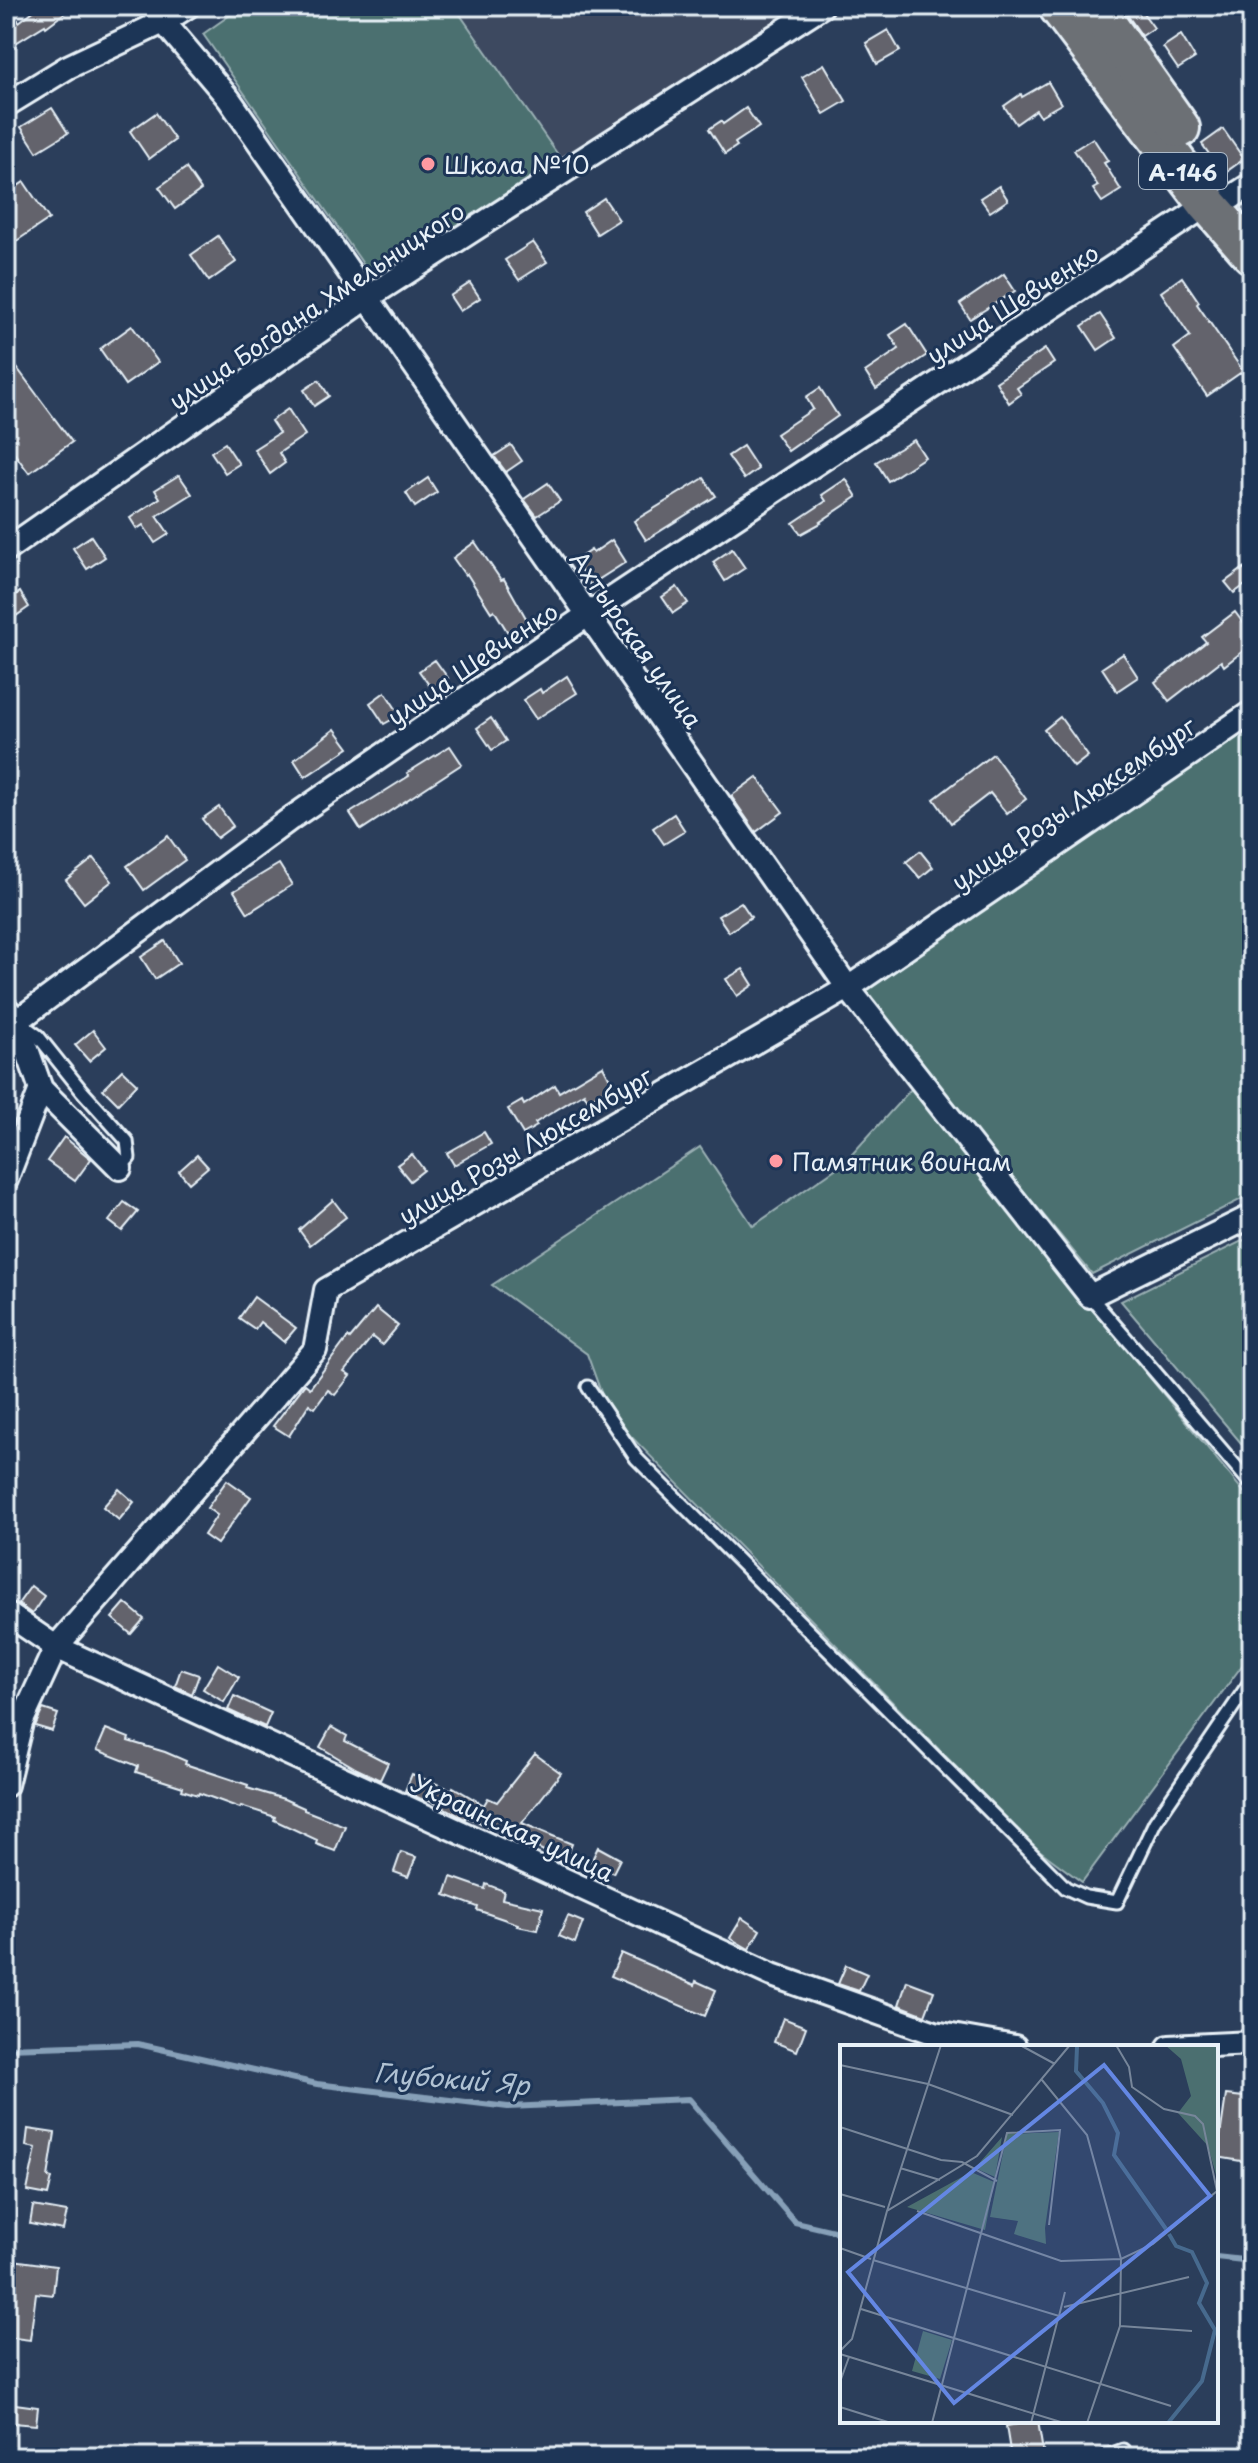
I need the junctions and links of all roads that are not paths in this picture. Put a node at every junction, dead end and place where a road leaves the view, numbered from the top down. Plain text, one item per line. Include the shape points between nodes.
1 (188, 6) edge
2 (822, 6) edge
3 (1058, 6) edge
4 (1094, 6) edge
5 (158, 13) edge
6 (6, 105) edge
7 (1230, 196) edge
8 (1252, 243) edge
9 (1252, 254) edge
10 (367, 298) junction
11 (6, 550) edge
12 (589, 614) junction
13 (1252, 712) edge
14 (848, 988) junction
15 (11, 1015) edge
16 (41, 1089) junction
17 (120, 1168) joint
18 (6, 1180) edge
19 (1252, 1216) edge
20 (1090, 1296) junction
21 (588, 1387) dead end
22 (1252, 1485) edge
23 (6, 1613) edge
24 (56, 1647) junction
25 (1252, 1679) edge
26 (6, 1785) edge
27 (1252, 2043) edge
28 (1004, 2045) edge
29 (1210, 2045) edge
30 (1123, 2450) dead end
31 (1104, 2457) edge

1 - 5 street
2 - 10 street, улица Богдана Хмельницкого
3 - 7 highway, А-146
4 - 7 highway, А-146
5 - 6 street
5 - 10 street, Ахтырская улица via 229,99
7 - 8 highway, А-146
7 - 9 highway, А-146
7 - 12 street, улица Шевченко
10 - 11 street, улица Богдана Хмельницкого
10 - 12 street, Ахтырская улица
12 - 14 street, Ахтырская улица
12 - 15 street, улица Шевченко
13 - 14 street, улица Розы Люксембург
14 - 20 street, Ахтырская улица
14 - 24 street, улица Розы Люксембург via 326,1290 315,1350
15 - 16 street
15 - 17 lane via 38,1036 127,1141 129,1158
16 - 17 street
16 - 18 street
19 - 20 street
20 - 22 lane
21 - 25 lane via 636,1458 1066,1888 1086,1897 1117,1902 1155,1822
23 - 24 street, Украинская улица
24 - 26 street, улица Розы Люксембург via 21,1723
24 - 28 street, Украинская улица via 772,1975 935,2033
27 - 29 street
30 - 31 lane

